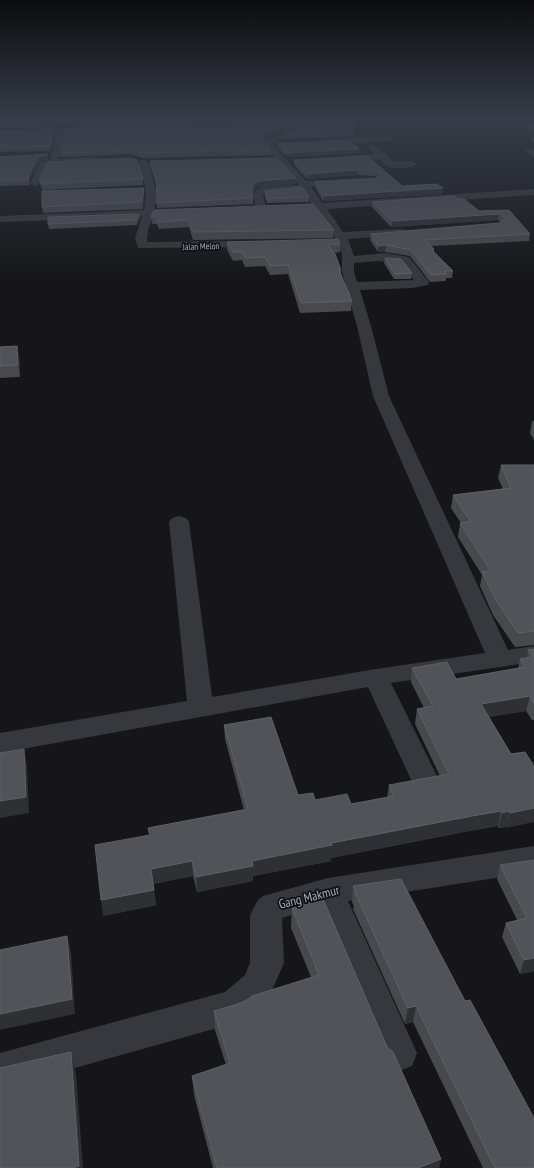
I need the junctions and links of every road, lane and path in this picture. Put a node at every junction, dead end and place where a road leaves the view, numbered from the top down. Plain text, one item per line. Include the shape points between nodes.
1 (40, 173) edge
2 (148, 173) edge
3 (294, 173) edge
4 (148, 177) junction
5 (136, 178) edge
6 (375, 180) edge
7 (35, 183) dead end
8 (306, 186) junction
9 (137, 189) edge
10 (151, 189) junction
11 (534, 192) edge
12 (319, 206) junction
13 (296, 207) edge
14 (272, 208) edge
15 (193, 211) edge
16 (149, 213) junction
17 (0, 219) edge
18 (411, 231) edge
19 (372, 234) junction
20 (338, 240) junction
21 (265, 244) edge
22 (392, 257) junction
23 (348, 260) junction
24 (352, 286) junction
25 (179, 522) dead end
26 (534, 654) edge
27 (500, 659) junction
28 (376, 677) junction
29 (200, 707) junction
30 (0, 743) edge
31 (424, 780) edge
32 (534, 859) edge
33 (328, 891) junction
34 (400, 1053) dead end
35 (0, 1071) edge

1 - 7 street
2 - 4 street
3 - 8 street
4 - 5 street
4 - 10 street
6 - 8 street
8 - 12 street
8 - 14 street via 263,190 258,194 257,208
9 - 10 street
10 - 16 street
11 - 12 street
12 - 13 street
12 - 20 street
15 - 16 street
16 - 17 street
16 - 21 street, Jalan Melon via 140,244 146,248
18 - 19 street
19 - 20 street
19 - 22 street
20 - 23 street via 348,255
22 - 23 street
22 - 24 street via 405,260 423,282
23 - 24 street
24 - 27 street via 381,396
25 - 29 street
26 - 27 street
27 - 28 street
28 - 29 street
28 - 31 street
29 - 30 street
32 - 33 street, Gang Makmur
33 - 34 street
33 - 35 street, Gang Makmur via 300,897 269,910 266,920 267,963 257,986 235,1006

